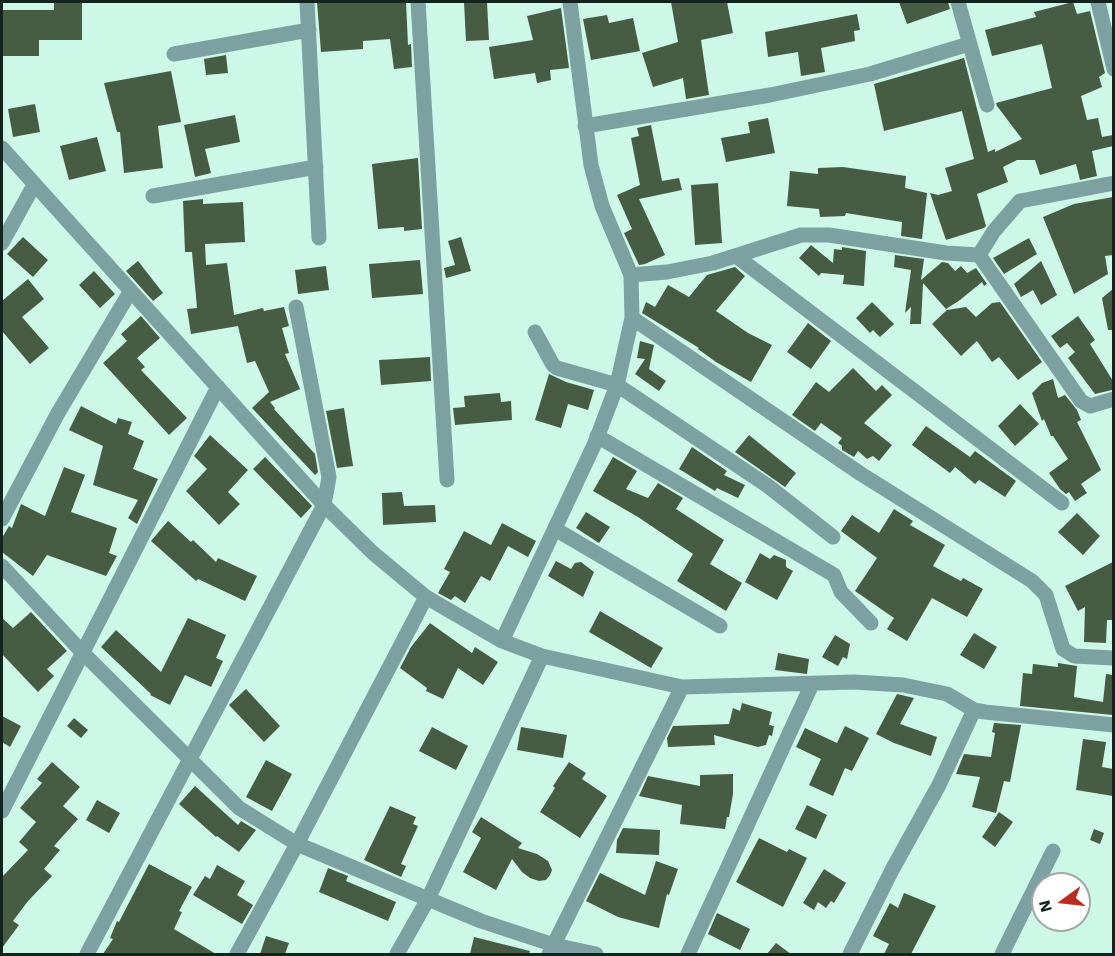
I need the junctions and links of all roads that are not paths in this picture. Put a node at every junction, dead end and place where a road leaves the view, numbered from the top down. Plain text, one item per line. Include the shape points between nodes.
1 (307, 2) edge
2 (418, 2) edge
3 (570, 2) edge
4 (958, 2) edge
5 (1104, 7) edge
6 (309, 30) junction
7 (969, 44) junction
8 (174, 54) dead end
9 (1113, 69) edge
10 (987, 105) dead end
11 (585, 126) junction
12 (2, 148) edge
13 (316, 167) junction
14 (1113, 183) edge
15 (34, 185) junction
16 (153, 196) dead end
17 (319, 238) dead end
18 (2, 243) edge
19 (979, 255) junction
20 (736, 256) junction
21 (631, 275) junction
22 (130, 292) junction
23 (296, 307) dead end
24 (632, 318) junction
25 (535, 332) dead end
26 (617, 385) junction
27 (218, 387) junction
28 (1113, 399) edge
29 (597, 435) junction
30 (447, 480) dead end
31 (1062, 503) dead end
32 (324, 505) junction
33 (2, 519) edge
34 (555, 529) junction
35 (833, 537) dead end
36 (2, 566) edge
37 (426, 597) junction
38 (871, 623) dead end
39 (720, 626) dead end
40 (502, 641) junction
41 (82, 652) junction
42 (542, 657) junction
43 (1113, 658) edge
44 (812, 684) junction
45 (682, 687) junction
46 (974, 710) junction
47 (1113, 725) edge
48 (189, 758) junction
49 (2, 811) edge
50 (297, 844) junction
51 (1053, 851) dead end
52 (428, 899) junction
53 (551, 950) edge
54 (87, 954) edge
55 (237, 954) edge
56 (397, 954) edge
57 (596, 954) edge
58 (688, 954) edge
59 (850, 954) edge
60 (1002, 954) edge

1 - 6 street
2 - 30 street
3 - 11 street
4 - 7 street
5 - 9 street
6 - 8 street
6 - 13 street
7 - 10 street
7 - 11 street via 870,74
11 - 21 street via 602,206
12 - 15 street
13 - 16 street
13 - 17 street
14 - 19 street via 1020,201
15 - 18 street
15 - 22 street
19 - 20 street via 810,235
19 - 28 street via 1081,401 1090,406
20 - 21 street via 667,272
20 - 31 street
21 - 24 street
22 - 27 street
22 - 33 street via 58,413
23 - 32 street via 329,477
24 - 26 street
24 - 43 street via 861,474 1032,581 1046,595 1063,649 1074,656
25 - 26 street via 557,368
26 - 29 street
26 - 35 street via 768,486
27 - 32 street
27 - 41 street
29 - 34 street
29 - 38 street via 834,575 841,592
32 - 37 street
32 - 48 street
34 - 39 street
34 - 40 street
36 - 41 street
37 - 40 street
37 - 50 street
40 - 42 street
41 - 48 street
41 - 49 street
42 - 45 street
42 - 52 street
44 - 45 street
44 - 46 street via 903,685 947,694
44 - 58 street
45 - 53 street
46 - 47 street
46 - 59 street
48 - 50 street via 239,808
48 - 54 street
50 - 52 street
50 - 55 street
51 - 60 street
52 - 53 street
52 - 56 street
53 - 57 street

